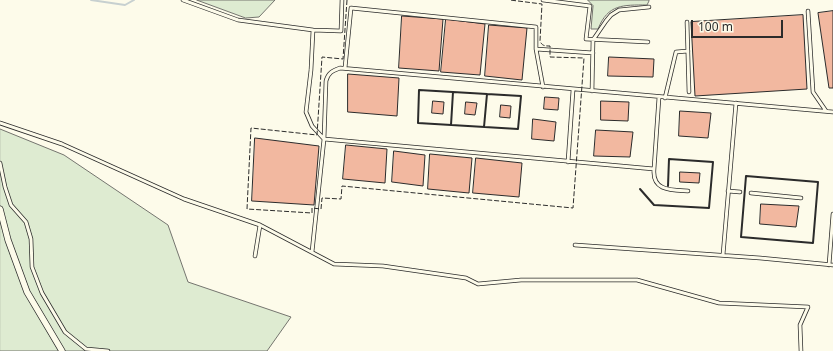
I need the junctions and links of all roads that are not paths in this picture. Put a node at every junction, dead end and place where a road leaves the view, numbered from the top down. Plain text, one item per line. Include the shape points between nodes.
1 (184, 0) edge
2 (342, 0) edge
3 (543, 0) edge
4 (649, 7) dead end
5 (808, 11) dead end
6 (687, 22) dead end
7 (313, 30) junction
8 (593, 40) junction
9 (648, 42) dead end
10 (536, 49) junction
11 (688, 51) junction
12 (593, 53) junction
13 (345, 68) junction
14 (544, 87) junction
15 (572, 90) junction
16 (592, 91) junction
17 (689, 92) dead end
18 (659, 97) junction
19 (665, 98) junction
20 (736, 104) junction
21 (826, 111) junction
22 (833, 112) edge
23 (1, 124) edge
24 (0, 128) edge
25 (324, 139) junction
26 (568, 162) junction
27 (0, 163) edge
28 (654, 169) junction
29 (688, 190) dead end
30 (728, 191) junction
31 (740, 192) dead end
32 (751, 193) dead end
33 (801, 198) dead end
34 (0, 209) edge
35 (833, 214) edge
36 (260, 225) junction
37 (575, 245) dead end
38 (312, 252) junction
39 (723, 255) junction
40 (255, 256) dead end
41 (831, 265) edge
42 (62, 351) edge
43 (108, 351) edge
44 (801, 351) edge

1 - 7 lane via 238,20
2 - 7 lane via 341,32
3 - 8 lane via 590,6 586,39
4 - 8 lane via 619,10 611,15
5 - 21 lane via 813,92
6 - 11 lane
7 - 25 lane via 306,112 312,126
8 - 9 lane
8 - 12 lane
10 - 12 lane
10 - 13 lane via 536,27 352,8
10 - 14 lane
11 - 17 lane
11 - 19 lane via 676,52
12 - 16 lane
13 - 14 lane
13 - 25 lane via 327,76
14 - 15 lane
15 - 16 lane
15 - 26 lane
16 - 18 lane
18 - 19 lane
18 - 28 lane
19 - 20 lane
20 - 21 lane
20 - 30 lane
21 - 22 lane
23 - 24 lane
23 - 36 lane via 62,144 184,199
25 - 26 lane
25 - 38 lane
26 - 28 lane
27 - 43 lane via 12,205 26,222 31,239 32,267 42,293 65,332 86,349
28 - 29 lane via 655,181 660,186 666,189
30 - 31 lane
30 - 39 lane
32 - 33 lane
34 - 42 street via 27,292
35 - 41 lane
36 - 38 lane
36 - 40 lane
37 - 39 lane
38 - 44 lane via 334,264 390,267 466,278 478,284 520,280 637,280 719,302 808,307 800,325
39 - 41 lane

